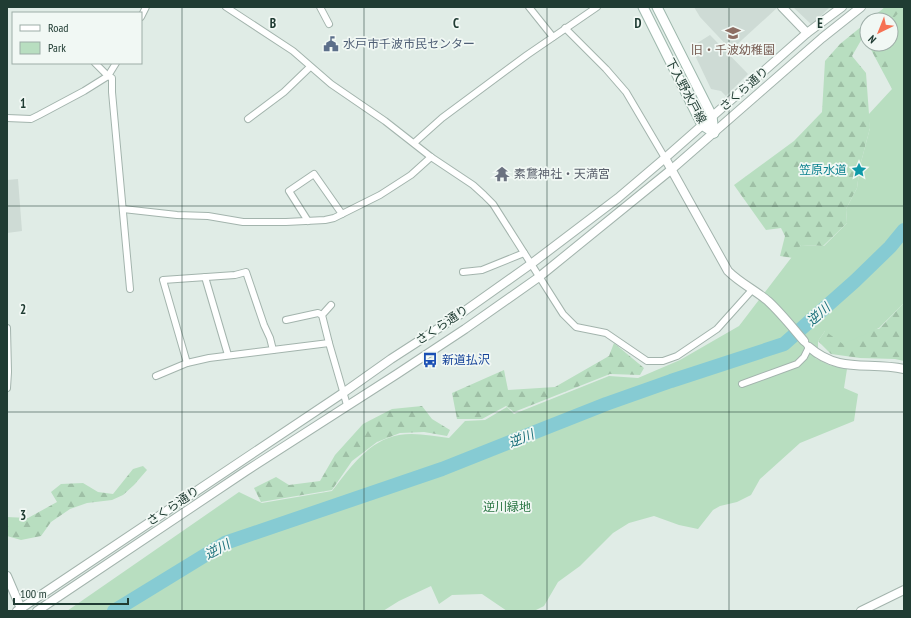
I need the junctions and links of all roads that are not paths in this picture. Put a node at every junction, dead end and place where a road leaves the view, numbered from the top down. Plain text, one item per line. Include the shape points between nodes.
1 (226, 7) edge
2 (320, 7) edge
3 (529, 7) edge
4 (597, 7) edge
5 (643, 7) edge
6 (657, 7) edge
7 (782, 7) edge
8 (842, 7) edge
9 (861, 7) edge
10 (329, 24) dead end
11 (565, 28) junction
12 (807, 33) junction
13 (552, 37) junction
14 (96, 64) edge
15 (115, 64) edge
16 (310, 67) junction
17 (108, 76) junction
18 (712, 116) junction
19 (7, 118) edge
20 (248, 119) dead end
21 (702, 125) junction
22 (714, 133) junction
23 (414, 144) junction
24 (431, 157) junction
25 (665, 158) junction
26 (672, 169) junction
27 (123, 209) junction
28 (342, 214) junction
29 (308, 221) junction
30 (524, 253) junction
31 (531, 264) junction
32 (463, 272) dead end
33 (205, 277) junction
34 (539, 277) junction
35 (130, 289) dead end
36 (752, 290) junction
37 (332, 305) dead end
38 (322, 315) junction
39 (286, 320) dead end
40 (7, 328) edge
41 (329, 343) junction
42 (806, 344) junction
43 (273, 350) junction
44 (228, 355) junction
45 (187, 363) junction
46 (904, 369) edge
47 (156, 376) dead end
48 (742, 384) dead end
49 (7, 388) edge
50 (343, 393) junction
51 (347, 405) junction
52 (7, 576) edge
53 (904, 590) edge
54 (20, 610) edge
55 (37, 611) edge
56 (861, 611) edge

1 - 16 street via 293,51
2 - 10 street
3 - 13 street
4 - 11 street
5 - 21 main road, 下入野水戸線
6 - 18 main road, 下入野水戸線
7 - 12 street
8 - 12 street, さくら通り
9 - 22 street, さくら通り
11 - 13 street
11 - 25 street via 626,92
12 - 18 street, さくら通り
13 - 23 street via 442,118
14 - 17 street
15 - 17 street
16 - 20 street via 284,92
16 - 23 street
17 - 19 street via 31,119
17 - 27 street via 112,78
18 - 21 street, さくら通り
18 - 22 main road, 下入野水戸線
21 - 22 main road, 下入野水戸線
21 - 25 street, さくら通り
22 - 26 street, さくら通り
23 - 24 street
24 - 28 street via 411,175 380,195
24 - 30 street via 473,185 493,204
25 - 26 street
25 - 31 street, さくら通り via 618,198
26 - 34 street, さくら通り
26 - 36 street via 722,262 737,280
27 - 29 street via 208,216 243,222
27 - 35 street
28 - 29 street via 325,220
28 - 29 street via 314,174 289,191
30 - 31 street
30 - 32 street via 482,270
31 - 34 street
31 - 50 street, さくら通り
33 - 43 street via 246,272
33 - 44 street
33 - 45 street via 163,280
34 - 36 street via 563,314 576,327 606,333 647,361 664,361 677,356 717,329
34 - 51 street, さくら通り via 465,329
36 - 42 street via 768,301
37 - 38 street
38 - 39 street via 318,313
38 - 41 street
40 - 49 street
41 - 43 street
41 - 50 street
42 - 46 street via 837,363
42 - 48 street via 804,357 797,364
43 - 44 street
44 - 45 street
45 - 47 street
50 - 51 street
50 - 54 street, さくら通り
51 - 55 street, さくら通り
52 - 54 street
53 - 56 street

